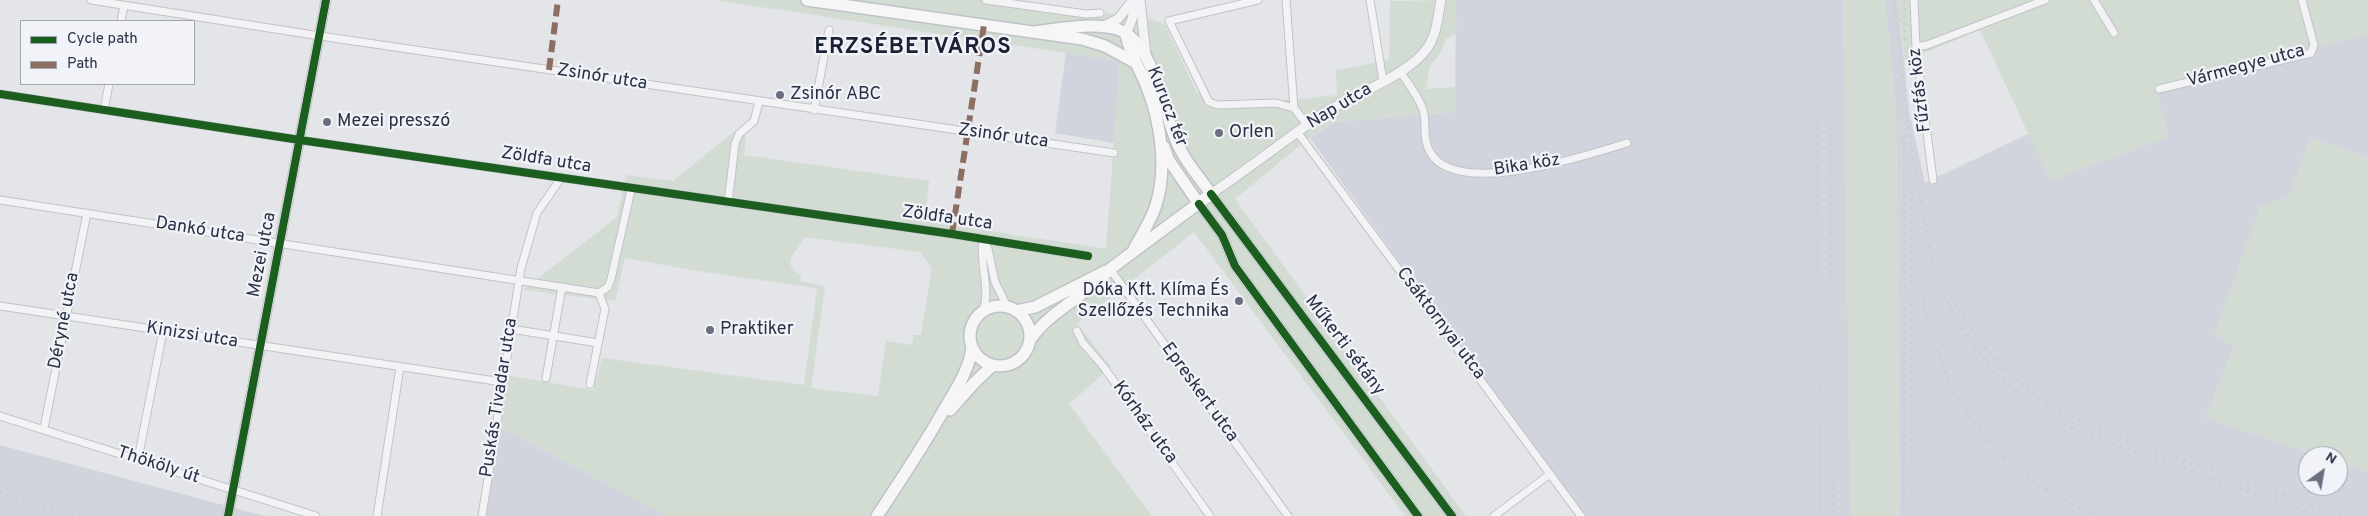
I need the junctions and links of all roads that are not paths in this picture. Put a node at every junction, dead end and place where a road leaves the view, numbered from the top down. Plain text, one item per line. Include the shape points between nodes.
1 (91, 0) edge
2 (326, 0) edge
3 (807, 0) edge
4 (986, 0) edge
5 (1136, 0) edge
6 (1258, 0) edge
7 (1286, 0) edge
8 (1370, 0) edge
9 (1441, 0) edge
10 (1914, 0) edge
11 (2045, 0) edge
12 (2094, 0) edge
13 (2302, 0) edge
14 (124, 6) junction
15 (1100, 13) dead end
16 (121, 20) edge
17 (1101, 27) junction
18 (829, 30) dead end
19 (1033, 32) junction
20 (2114, 33) dead end
21 (1126, 34) junction
22 (320, 36) junction
23 (1082, 39) junction
24 (1916, 47) junction
25 (1141, 61) junction
26 (1400, 71) junction
27 (1384, 81) junction
28 (109, 85) edge
29 (2159, 90) dead end
30 (0, 94) edge
31 (759, 102) junction
32 (1294, 108) junction
33 (104, 110) junction
34 (814, 110) junction
35 (1308, 126) junction
36 (1158, 131) junction
37 (1298, 133) junction
38 (300, 140) junction
39 (1627, 142) dead end
40 (1114, 153) dead end
41 (561, 178) junction
42 (1933, 180) dead end
43 (631, 190) junction
44 (1211, 194) junction
45 (0, 200) edge
46 (728, 203) junction
47 (1199, 204) junction
48 (87, 213) junction
49 (983, 239) junction
50 (280, 244) junction
51 (1132, 253) junction
52 (1088, 256) dead end
53 (1110, 269) junction
54 (520, 280) junction
55 (562, 287) junction
56 (599, 293) junction
57 (0, 306) edge
58 (1012, 309) junction
59 (982, 312) junction
60 (66, 316) junction
61 (511, 328) junction
62 (163, 331) junction
63 (1077, 331) dead end
64 (553, 336) junction
65 (1030, 340) junction
66 (598, 343) junction
67 (260, 346) junction
68 (972, 348) junction
69 (993, 366) junction
70 (400, 367) junction
71 (546, 378) dead end
72 (502, 382) junction
73 (590, 384) dead end
74 (0, 416) edge
75 (44, 428) junction
76 (931, 432) junction
77 (138, 459) junction
78 (1550, 474) junction
79 (233, 490) junction
80 (228, 516) edge
81 (316, 516) edge
82 (377, 516) edge
83 (482, 516) edge
84 (877, 516) edge
85 (1210, 516) edge
86 (1288, 516) edge
87 (1418, 516) edge
88 (1452, 516) edge
89 (1494, 516) edge
90 (1581, 516) edge

1 - 14 street, Zsinór utca
2 - 22 street, Mezei utca
3 - 19 main road
4 - 15 street via 1086,14
5 - 17 street via 1118,19
5 - 21 street
5 - 25 street
6 - 32 street, Kurucz tér via 1169,21 1209,102 1218,105 1276,103
7 - 32 street
8 - 27 street
9 - 26 street, Nap utca via 1430,44
10 - 24 street, Fűzfás köz
11 - 24 street
12 - 20 street
13 - 29 street, Vármegye utca via 2314,45 2311,54
14 - 16 street
14 - 22 street, Zsinór utca
17 - 19 main road
17 - 21 main road
18 - 34 street
19 - 23 main road
21 - 23 main road
21 - 25 main road, Kurucz tér via 1139,45
22 - 31 street, Zsinór utca
22 - 38 street, Mezei utca
23 - 25 main road
24 - 42 street, Fűzfás köz
25 - 36 main road, Kurucz tér
25 - 44 main road, Kurucz tér via 1180,149
26 - 27 street, Nap utca
26 - 39 street, Bika köz via 1422,109 1430,153 1442,164 1454,168 1485,173 1528,170
27 - 35 street, Nap utca
28 - 33 street
30 - 33 street, Zöldfa utca
31 - 34 street, Zsinór utca
31 - 46 street via 754,121 739,134 735,144
32 - 35 street
33 - 38 street, Zöldfa utca
34 - 40 street, Zsinór utca
35 - 37 street, Nap utca
36 - 47 main road via 1168,159
36 - 51 main road via 1162,167 1159,193 1156,207
37 - 44 street
37 - 78 street, Csáktornyai utca
38 - 41 street, Zöldfa utca
38 - 50 street, Mezei utca
41 - 43 street, Zöldfa utca
41 - 54 street, Puskás Tivadar utca via 537,213
43 - 46 street, Zöldfa utca
43 - 56 street via 611,279 608,287
44 - 47 main road
44 - 88 street, Műkerti sétány
45 - 48 street, Dankó utca
46 - 49 street, Zöldfa utca
47 - 51 main road
47 - 87 street via 1222,235 1235,266
48 - 50 street, Dankó utca
48 - 60 street, Déryné utca
49 - 52 street, Zöldfa utca
49 - 58 street, Zöldfa utca via 995,282
49 - 59 street, Zöldfa utca via 981,248 986,292
50 - 54 street, Dankó utca
50 - 67 street, Mezei utca
51 - 53 main road
53 - 58 main road via 1035,307
53 - 65 main road via 1097,284 1042,324
53 - 86 street, Epreskert utca
54 - 55 street, Dankó utca
54 - 61 street, Puskás Tivadar utca
55 - 56 street, Dankó utca
55 - 64 street
56 - 66 street via 605,309
57 - 60 street, Kinizsi utca
58 - 59 main road via 995,307
58 - 65 main road via 1027,324
59 - 68 main road via 971,329
60 - 62 street, Kinizsi utca
60 - 75 street, Déryné utca
61 - 64 street
61 - 72 street, Puskás Tivadar utca
62 - 67 street, Kinizsi utca
62 - 77 street
63 - 85 street, Kórház utca
64 - 66 street
64 - 71 street
65 - 69 main road via 1018,360 1008,365
66 - 73 street
67 - 70 street, Kinizsi utca
67 - 79 street, Mezei utca
68 - 69 main road
68 - 76 main road via 968,366
69 - 76 main road
70 - 72 street, Kinizsi utca
70 - 82 street
72 - 83 street, Puskás Tivadar utca
74 - 75 street, Thököly út
75 - 77 street, Thököly út
76 - 84 main road
77 - 79 street, Thököly út
78 - 89 street
78 - 90 street, Csáktornyai utca
79 - 80 street, Mezei utca
79 - 81 street, Thököly út

